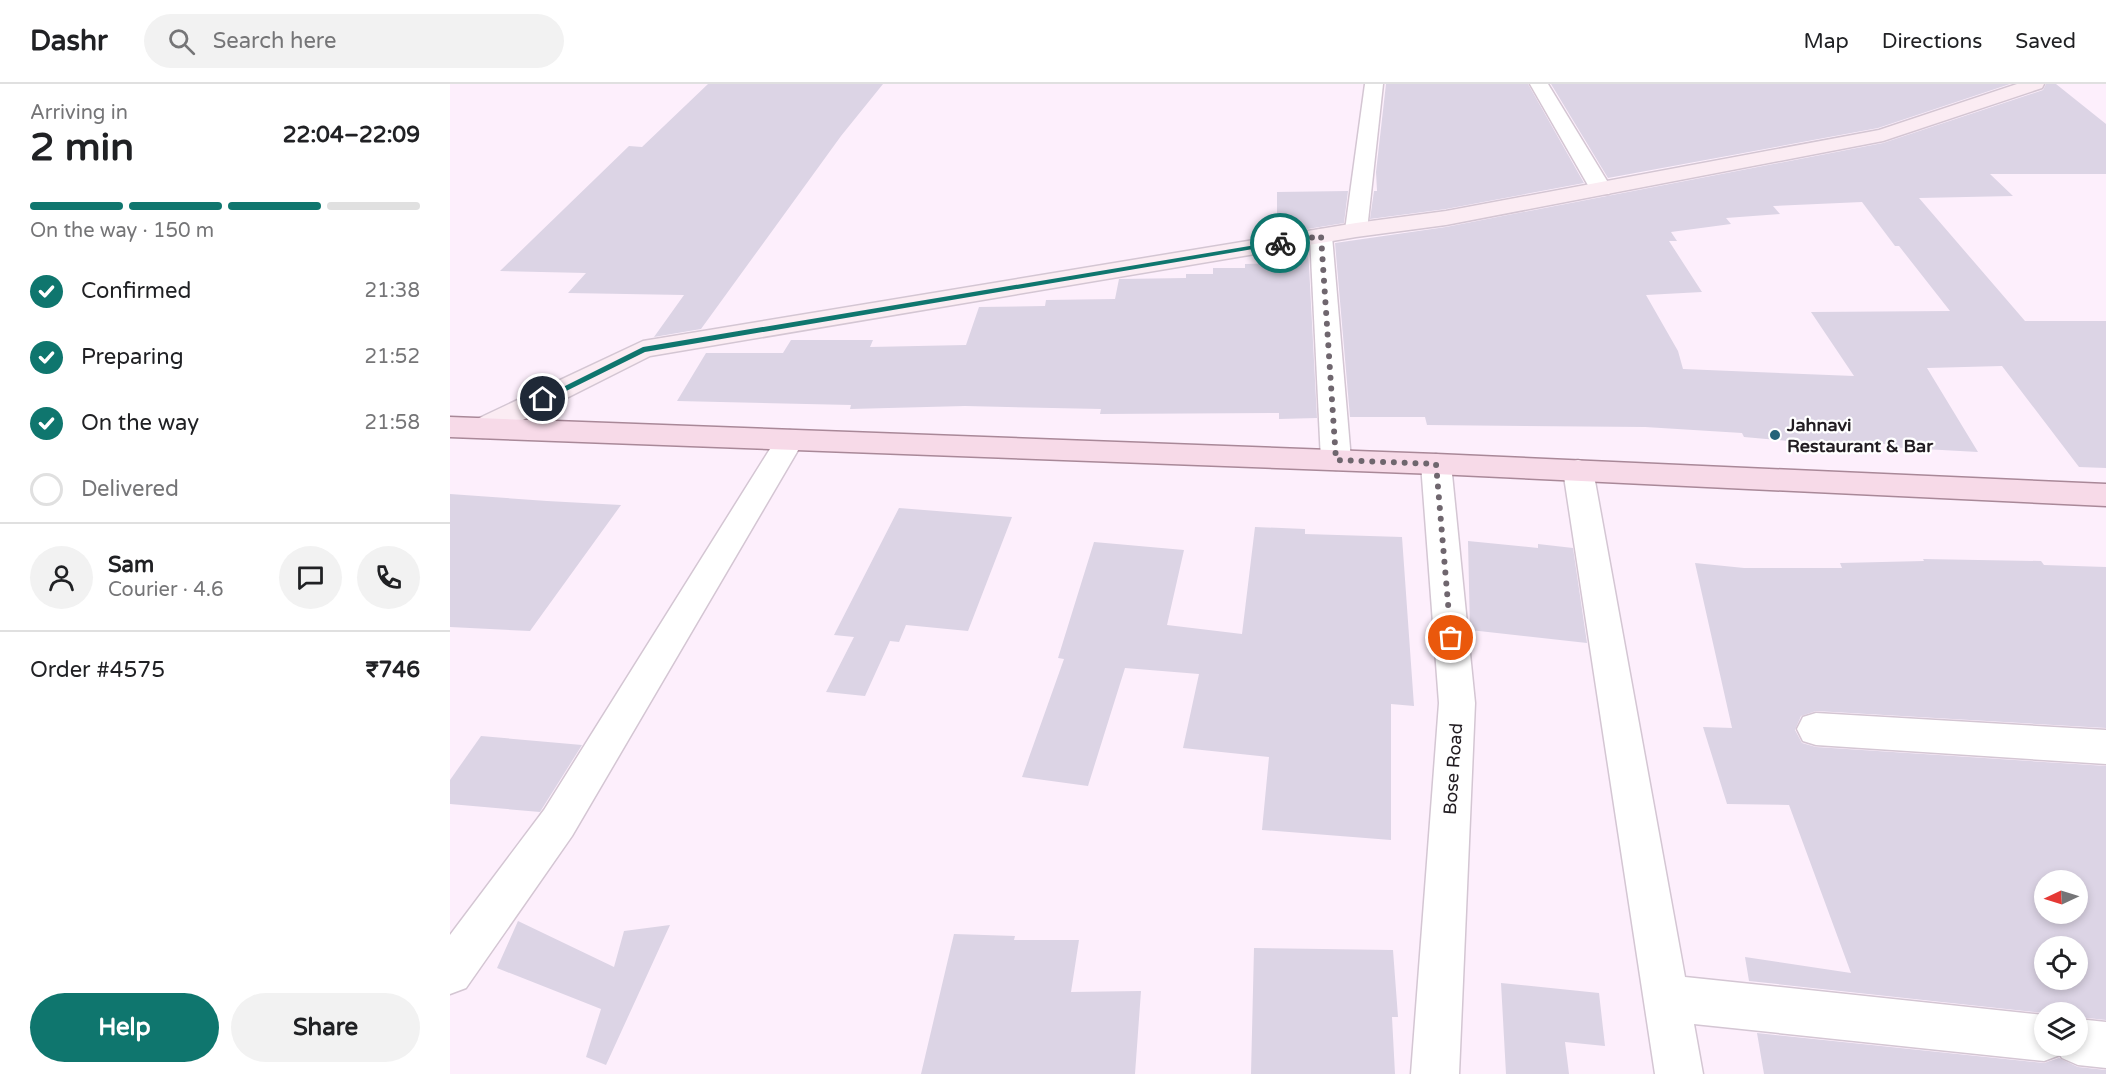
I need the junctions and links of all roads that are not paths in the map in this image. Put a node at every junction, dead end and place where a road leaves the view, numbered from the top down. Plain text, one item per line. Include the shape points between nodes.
1 (1374, 84) edge
2 (1539, 84) edge
3 (2036, 84) edge
4 (1602, 189) junction
5 (1356, 230) junction
6 (1321, 236) junction
7 (450, 427) edge
8 (483, 428) junction
9 (790, 440) junction
10 (1336, 460) junction
11 (1436, 464) junction
12 (1578, 470) junction
13 (2106, 495) edge
14 (1816, 729) dead end
15 (2106, 747) edge
16 (450, 972) edge
17 (1666, 998) junction
18 (2034, 1037) edge
19 (2088, 1043) edge
20 (2106, 1045) edge
21 (1435, 1074) edge
22 (1679, 1074) edge

1 - 5 street
2 - 4 street
3 - 4 main road via 1883,135
4 - 5 main road
5 - 6 main road
6 - 8 main road via 643,350
6 - 10 street
7 - 8 main road
8 - 9 main road
9 - 10 main road
9 - 16 street via 558,823
10 - 11 main road
11 - 12 main road
11 - 21 street, Bose Road via 1457,703
12 - 13 main road
12 - 17 street
14 - 15 street
17 - 18 street
17 - 22 street
19 - 20 street

